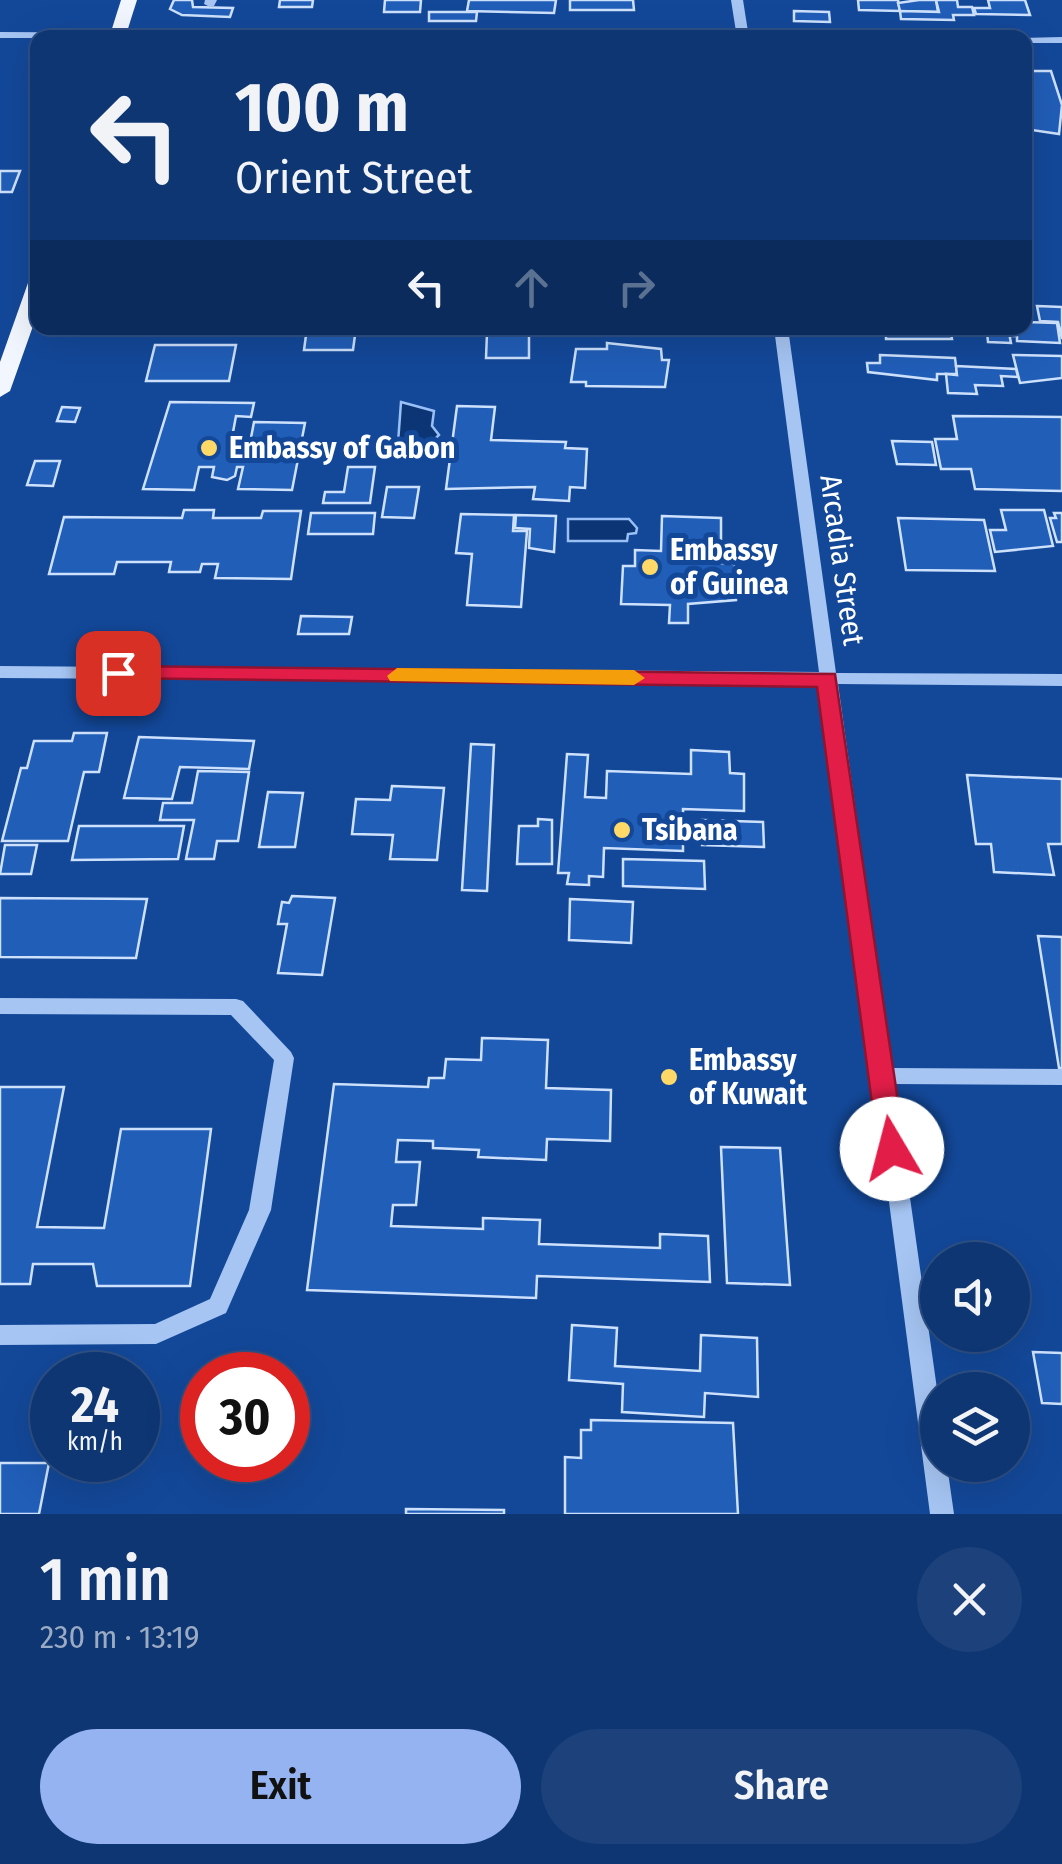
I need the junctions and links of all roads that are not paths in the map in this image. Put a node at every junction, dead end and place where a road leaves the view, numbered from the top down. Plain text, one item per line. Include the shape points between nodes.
1 (129, 0) edge
2 (738, 0) edge
3 (119, 30) edge
4 (741, 30) edge
5 (0, 35) edge
6 (30, 35) edge
7 (1032, 40) edge
8 (1062, 40) edge
9 (30, 305) edge
10 (782, 335) edge
11 (0, 392) edge
12 (0, 672) edge
13 (827, 680) junction
14 (1062, 680) edge
15 (0, 1006) edge
16 (882, 1076) junction
17 (1062, 1077) edge
18 (0, 1335) edge
19 (942, 1514) edge

1 - 3 main road
2 - 4 street
5 - 6 street
7 - 8 street
9 - 11 main road
10 - 13 street, Arcadia Street
12 - 13 street
13 - 14 street
13 - 16 street, Arcadia Street
15 - 18 street via 236,1007 284,1058 260,1210 218,1306 156,1334
16 - 17 street
16 - 19 street, Arcadia Street

